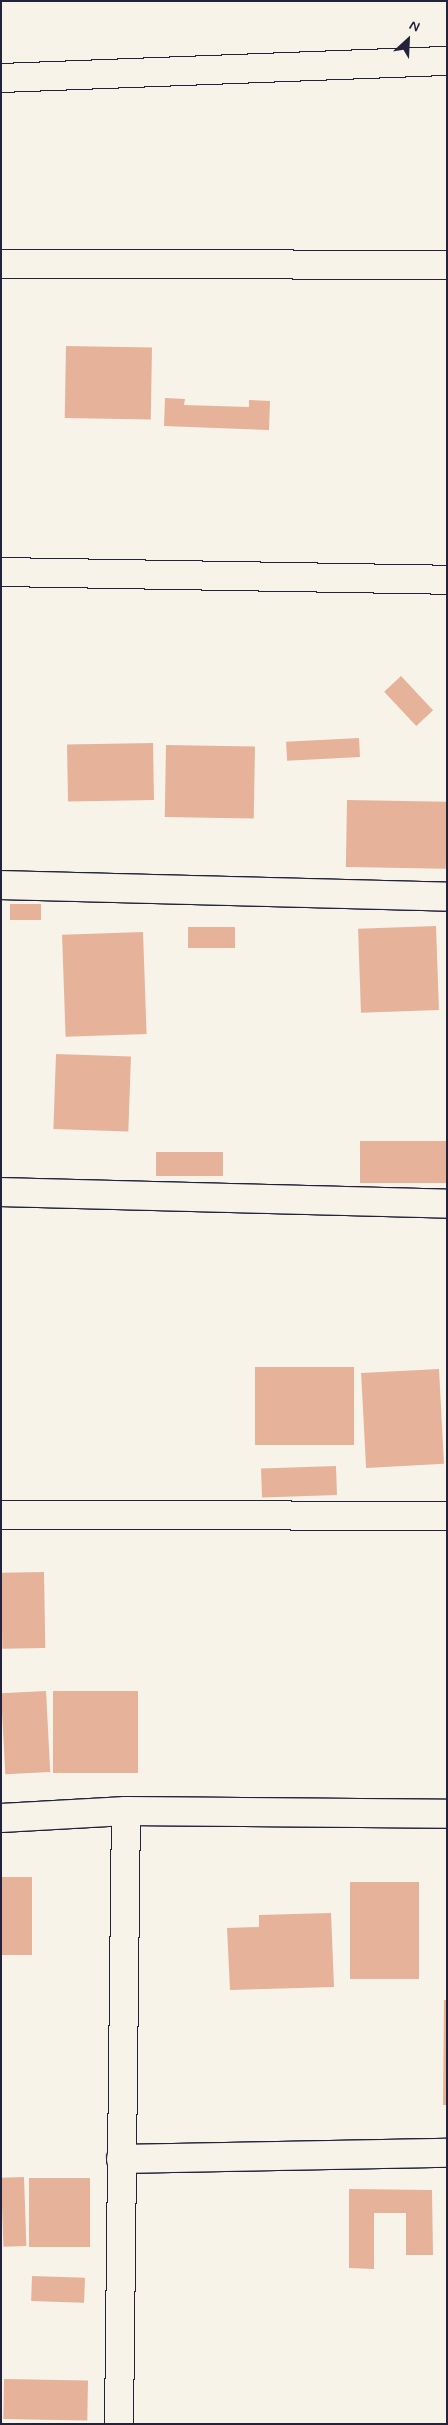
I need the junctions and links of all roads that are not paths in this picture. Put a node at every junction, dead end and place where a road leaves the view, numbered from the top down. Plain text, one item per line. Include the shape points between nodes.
1 (447, 61) edge
2 (1, 78) edge
3 (1, 264) edge
4 (447, 265) edge
5 (1, 572) edge
6 (447, 580) edge
7 (1, 885) edge
8 (447, 897) edge
9 (1, 1192) edge
10 (447, 1204) edge
11 (1, 1515) edge
12 (447, 1516) edge
13 (126, 1811) junction
14 (447, 1814) edge
15 (1, 1818) edge
16 (447, 2153) edge
17 (121, 2159) junction
18 (119, 2424) edge

1 - 2 street
3 - 4 street
5 - 6 street
7 - 8 street
9 - 10 street
11 - 12 street
13 - 14 street
13 - 15 street
13 - 17 street
16 - 17 street
17 - 18 street

